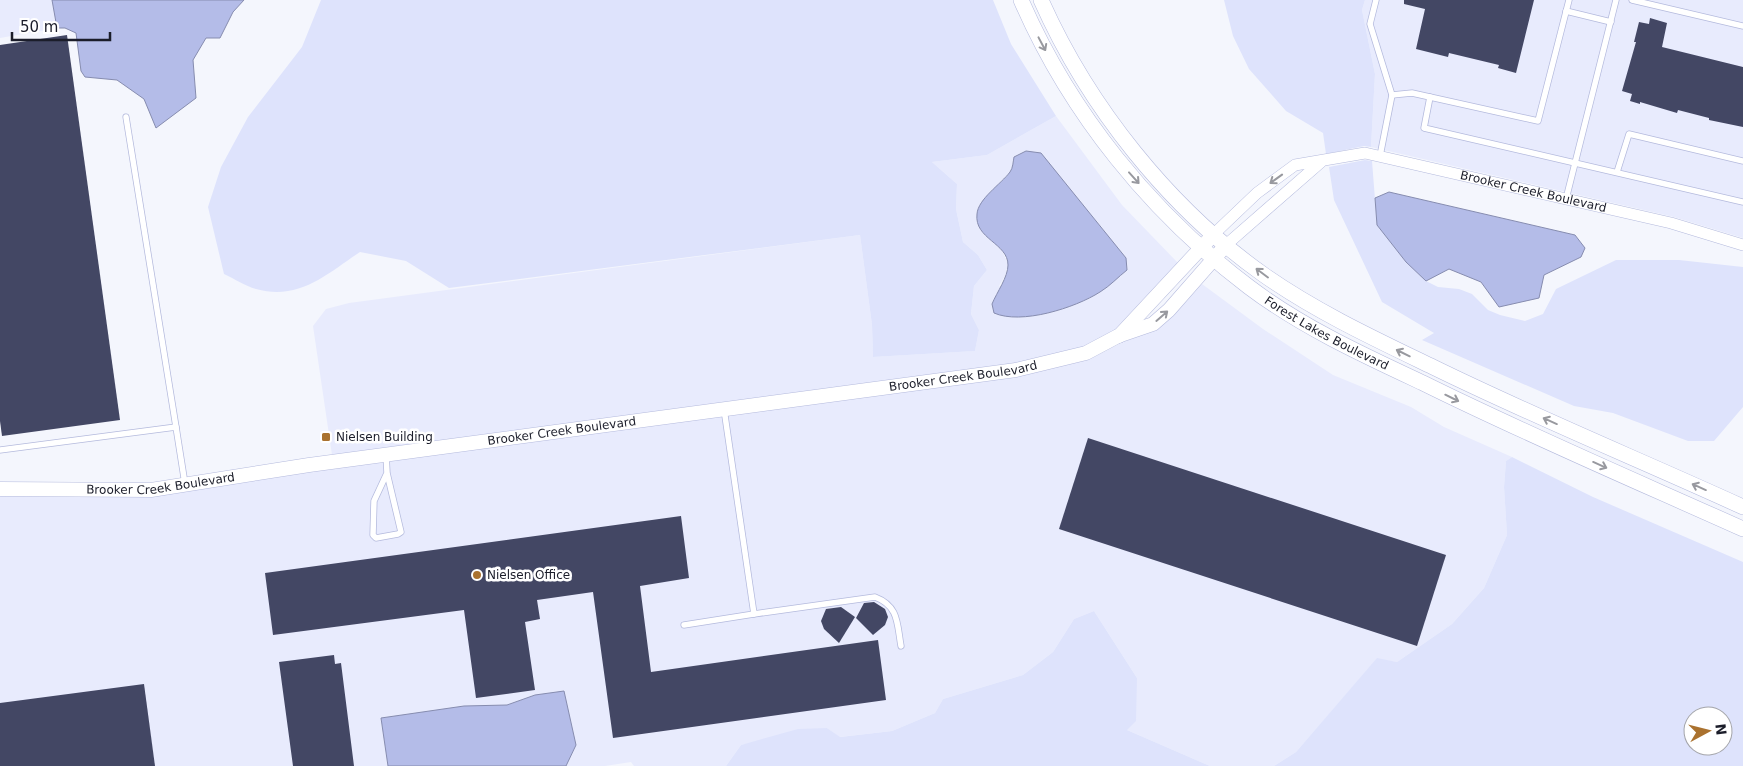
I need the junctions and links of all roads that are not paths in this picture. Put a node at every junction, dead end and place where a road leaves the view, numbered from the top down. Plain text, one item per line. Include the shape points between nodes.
1 (1021, 0) edge
2 (1041, 0) edge
3 (1376, 0) edge
4 (1569, 0) edge
5 (1616, 0) edge
6 (1632, 0) edge
7 (1566, 11) junction
8 (1611, 22) junction
9 (1743, 26) edge
10 (1392, 95) junction
11 (1430, 97) junction
12 (126, 117) dead end
13 (1380, 156) junction
14 (1743, 161) edge
15 (1321, 162) junction
16 (1576, 162) junction
17 (1617, 172) junction
18 (1566, 199) junction
19 (1743, 202) edge
20 (1215, 233) junction
21 (1226, 244) junction
22 (1743, 245) edge
23 (1201, 248) junction
24 (1213, 259) junction
25 (1118, 336) junction
26 (724, 409) junction
27 (176, 427) junction
28 (0, 450) edge
29 (386, 454) junction
30 (387, 473) junction
31 (185, 484) junction
32 (0, 489) edge
33 (1743, 507) edge
34 (1743, 529) edge
35 (754, 614) junction
36 (684, 625) dead end
37 (901, 646) dead end

1 -> 23 main road, Forest Lakes Boulevard via 1056,70 1084,114 1132,176
2 - 20 main road, Forest Lakes Boulevard via 1072,61 1100,106 1143,162 1182,204
3 - 10 lane via 1370,24
4 - 7 lane
5 - 8 lane
6 - 9 lane
7 - 8 lane
7 - 11 lane via 1538,120
8 - 16 lane
10 - 11 lane via 1412,93
10 - 13 lane
11 - 16 lane via 1424,128
12 - 27 lane
13 - 15 street, Brooker Creek Boulevard via 1365,153
13 - 18 street, Brooker Creek Boulevard
14 - 17 lane via 1630,134
15 -> 20 street, Brooker Creek Boulevard via 1295,165 1257,193
15 - 21 street, Brooker Creek Boulevard
16 - 17 lane
16 - 18 lane
17 - 19 lane
18 - 22 street, Brooker Creek Boulevard via 1672,223
20 - 21 main road, Forest Lakes Boulevard
20 - 23 street, Brooker Creek Boulevard
21 - 24 street, Brooker Creek Boulevard
33 -> 21 main road, Forest Lakes Boulevard via 1494,397 1362,333 1311,306
23 - 24 main road, Forest Lakes Boulevard
23 - 25 street, Brooker Creek Boulevard
25 -> 24 street, Brooker Creek Boulevard via 1153,324
24 -> 34 main road, Forest Lakes Boulevard via 1296,318 1357,353
25 - 26 street, Brooker Creek Boulevard via 1086,353 1016,370
26 - 29 street, Brooker Creek Boulevard
26 - 35 lane
27 - 28 lane
27 - 31 lane
29 - 30 lane
29 - 31 street, Brooker Creek Boulevard
30 - 30 lane via 401,532 376,538 373,535 374,501
31 - 32 street, Brooker Creek Boulevard via 151,490
35 - 36 lane
35 - 37 lane via 875,597 886,601 894,612

